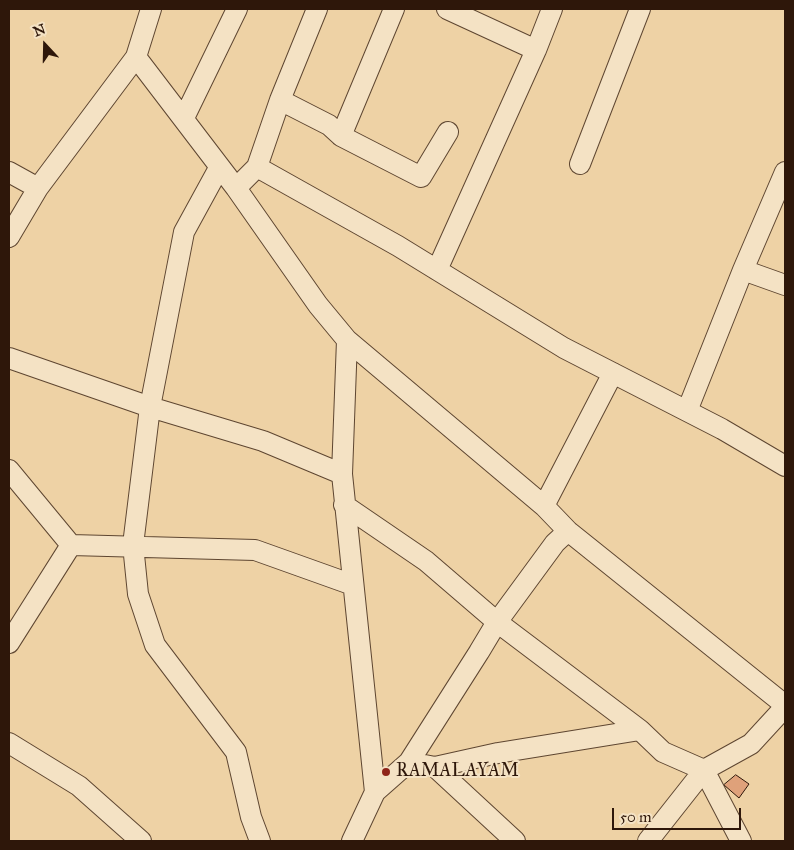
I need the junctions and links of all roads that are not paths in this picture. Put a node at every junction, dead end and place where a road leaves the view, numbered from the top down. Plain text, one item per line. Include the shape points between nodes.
1 (151, 9) edge
2 (237, 9) edge
3 (317, 9) edge
4 (394, 9) edge
5 (447, 9) edge
6 (552, 9) edge
7 (640, 9) edge
8 (536, 50) junction
9 (136, 58) junction
10 (280, 100) junction
11 (184, 118) junction
12 (448, 132) dead end
13 (341, 136) junction
14 (580, 164) dead end
15 (257, 167) junction
16 (219, 168) junction
17 (9, 172) edge
18 (785, 172) edge
19 (38, 188) junction
20 (236, 188) junction
21 (9, 237) edge
22 (437, 270) junction
23 (743, 270) junction
24 (785, 285) edge
25 (347, 340) junction
26 (9, 358) edge
27 (613, 373) junction
28 (150, 407) junction
29 (687, 411) junction
30 (785, 466) edge
31 (9, 470) edge
32 (342, 474) junction
33 (344, 505) junction
34 (544, 506) junction
35 (568, 531) junction
36 (71, 545) junction
37 (133, 546) junction
38 (353, 585) junction
39 (496, 622) junction
40 (9, 642) edge
41 (785, 706) edge
42 (640, 730) junction
43 (9, 743) edge
44 (409, 762) junction
45 (435, 767) junction
46 (704, 770) junction
47 (375, 792) junction
48 (141, 841) edge
49 (260, 841) edge
50 (352, 841) edge
51 (515, 841) edge
52 (648, 841) edge
53 (742, 841) edge

1 - 9 street
2 - 11 street
3 - 10 street
4 - 13 street
5 - 8 street
6 - 8 street
7 - 14 street
8 - 22 street
9 - 11 street
9 - 19 street
10 - 13 street via 330,125
10 - 15 street
11 - 16 street
12 - 13 street via 421,177
15 - 20 street
15 - 22 street
16 - 20 street
16 - 28 street via 184,232
17 - 19 street
18 - 23 street
19 - 21 street
20 - 25 street via 318,305
22 - 27 street via 564,348
23 - 24 street
23 - 29 street
25 - 32 street
25 - 34 street
26 - 28 street
27 - 29 street
27 - 34 street
28 - 32 street via 263,441
28 - 37 street
29 - 30 street
31 - 36 street
32 - 33 street
33 - 38 street
33 - 39 street via 426,561
34 - 35 street
35 - 39 street via 555,543
35 - 41 street
36 - 37 street
36 - 40 street
37 - 38 street via 254,550
37 - 49 street via 138,594 155,645 236,752
38 - 47 street
39 - 42 street
39 - 44 street
41 - 46 street via 751,744
42 - 45 street via 498,753
42 - 46 street via 663,752
43 - 48 street via 79,786
44 - 45 street
44 - 47 street
45 - 51 street
46 - 52 street
46 - 53 street
47 - 50 street

